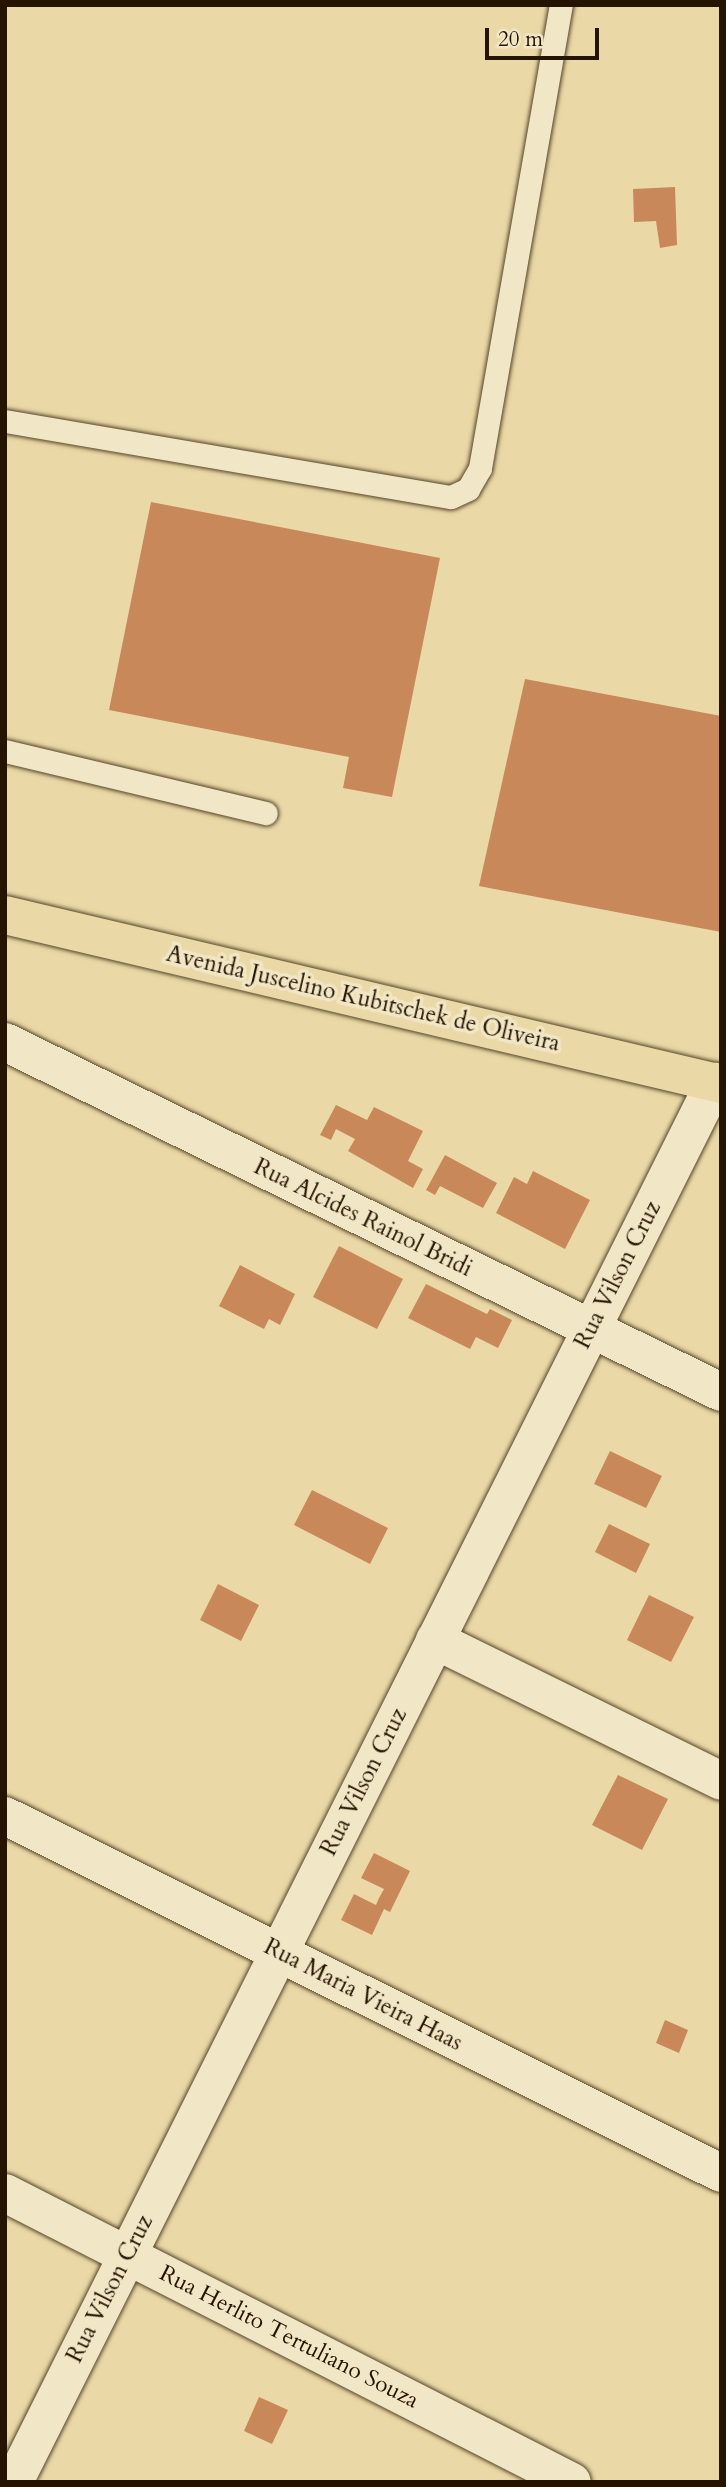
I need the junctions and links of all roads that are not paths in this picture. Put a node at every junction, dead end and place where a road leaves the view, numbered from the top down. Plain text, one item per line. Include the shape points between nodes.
1 (561, 5) edge
2 (5, 421) edge
3 (5, 751) edge
4 (266, 813) dead end
5 (5, 915) edge
6 (5, 1042) edge
7 (718, 1083) edge
8 (591, 1330) junction
9 (721, 1392) edge
10 (435, 1640) junction
11 (721, 1781) edge
12 (5, 1816) edge
13 (279, 1952) junction
14 (721, 2173) edge
15 (5, 2193) edge
16 (127, 2255) junction
17 (13, 2482) edge
18 (572, 2482) edge

1 - 2 lane via 480,468 468,489 451,497
3 - 4 lane
5 - 7 main road, Avenida Juscelino Kubitschek de Oliveira
6 - 8 street, Rua Alcides Rainol Bridi
7 - 8 street, Rua Vilson Cruz
8 - 9 street, Rua Alcides Rainol Bridi
8 - 10 street, Rua Vilson Cruz
10 - 11 street
10 - 13 street, Rua Vilson Cruz
12 - 13 street, Rua Maria Vieira Haas
13 - 14 street, Rua Maria Vieira Haas
13 - 16 street, Rua Vilson Cruz
15 - 16 street, Rua Herlito Tertuliano Souza
16 - 17 street, Rua Vilson Cruz
16 - 18 street, Rua Herlito Tertuliano Souza

